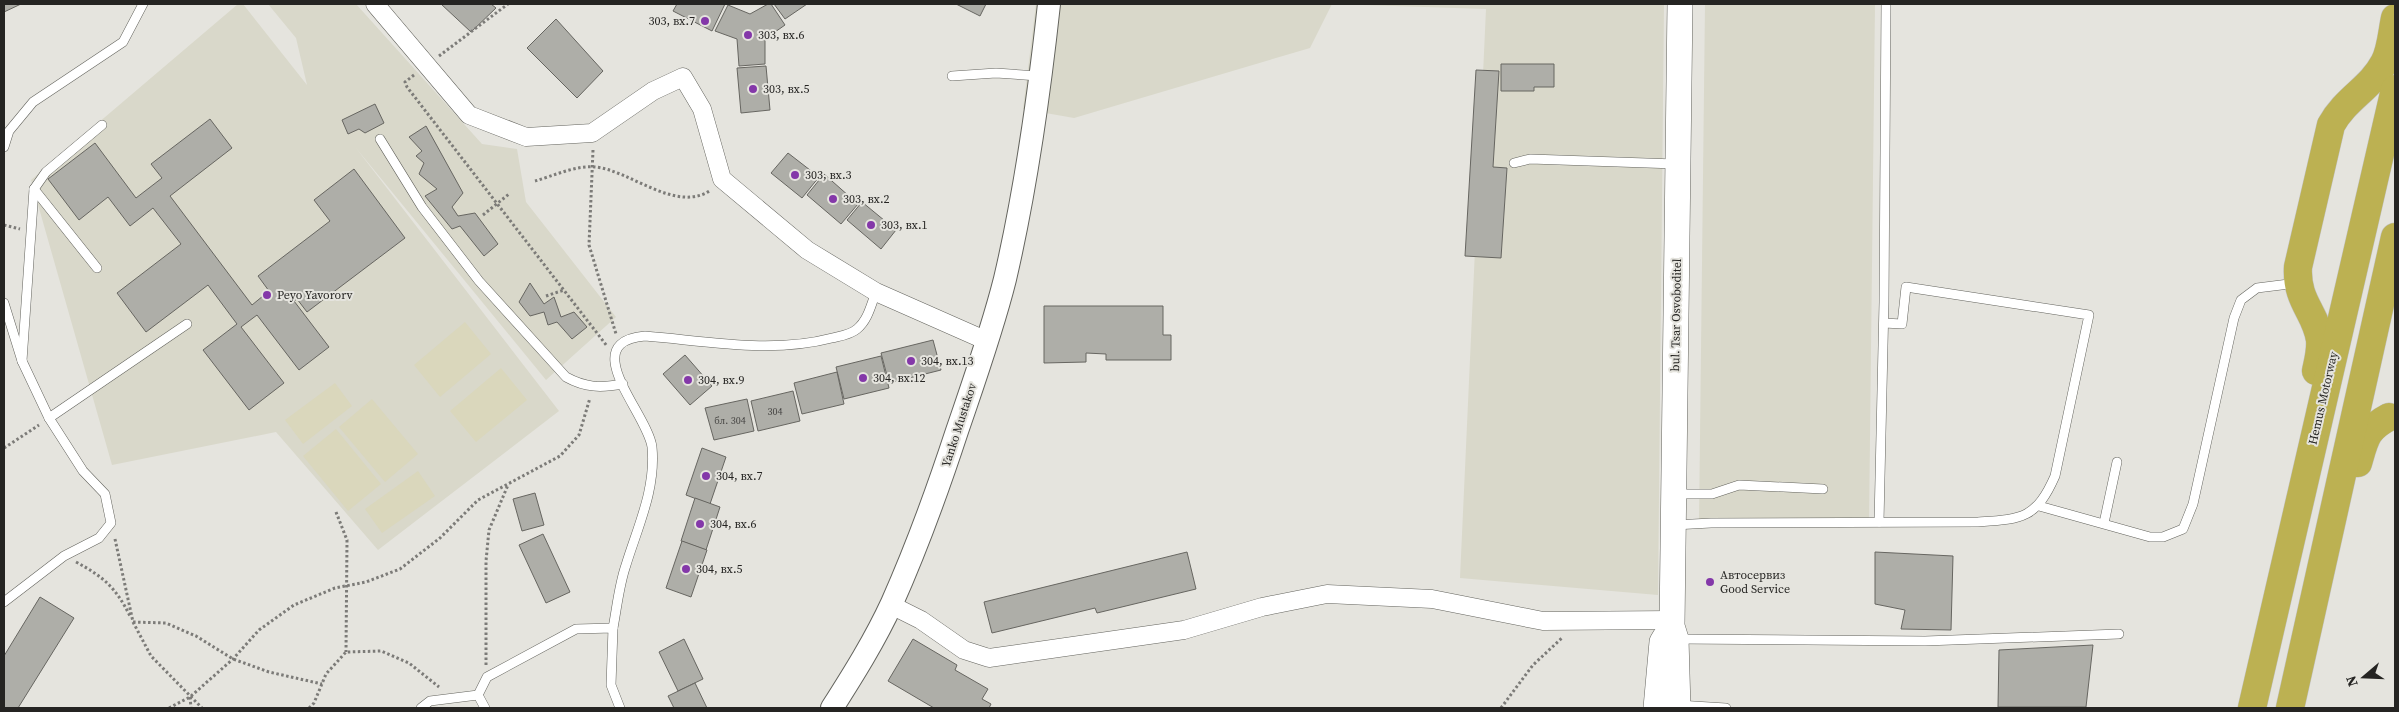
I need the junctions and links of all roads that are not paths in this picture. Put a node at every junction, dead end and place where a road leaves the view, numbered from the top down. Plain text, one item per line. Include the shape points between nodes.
1 (144, 4) edge
2 (375, 4) edge
3 (1049, 4) edge
4 (1680, 4) edge
5 (1886, 4) edge
6 (2395, 18) edge
7 (952, 76) dead end
8 (1041, 76) junction
9 (2395, 89) edge
10 (102, 125) dead end
11 (380, 139) dead end
12 (4, 147) edge
13 (1514, 163) dead end
14 (1679, 164) junction
15 (34, 189) junction
16 (2395, 237) edge
17 (97, 268) dead end
18 (2298, 283) junction
19 (876, 292) junction
20 (4, 303) edge
21 (1884, 323) junction
22 (187, 324) dead end
23 (987, 341) junction
24 (22, 361) junction
25 (623, 384) junction
26 (2392, 417) edge
27 (49, 418) junction
28 (2117, 462) dead end
29 (1824, 489) dead end
30 (1674, 494) junction
31 (2038, 506) junction
32 (1879, 522) junction
33 (2104, 523) junction
34 (1673, 525) junction
35 (2289, 545) junction
36 (2325, 546) junction
37 (4, 602) edge
38 (891, 605) junction
39 (614, 628) junction
40 (1673, 628) junction
41 (2119, 634) dead end
42 (478, 695) junction
43 (1671, 707) edge
44 (421, 708) edge
45 (485, 708) edge
46 (620, 708) edge
47 (832, 708) edge
48 (1726, 708) edge
49 (2252, 708) edge
50 (2290, 708) edge

1 - 12 lane via 123,42 33,102 9,131
2 - 19 street via 469,115 526,138 592,133 653,91 683,77 702,109 722,180 808,250
3 - 8 street, Yanko Mustakov
4 - 14 main road, bul. Tsar Osvoboditel
5 - 21 lane
6 - 18 highway via 2385,62 2378,73 2338,111 2331,125 2298,266
7 - 8 lane via 996,73
8 - 23 street, Yanko Mustakov via 1017,221
9 - 35 highway, Hemus Motorway
10 - 15 lane via 46,172
11 - 25 lane via 422,207 479,281 566,378 593,388
13 - 14 lane via 1530,159
14 - 30 main road, bul. Tsar Osvoboditel
15 - 17 lane
15 - 24 lane
16 - 36 highway
18 - 33 lane via 2256,288 2241,300 2234,318 2193,504 2183,529 2162,537 2150,537
18 - 35 highway via 2303,302 2316,327 2320,353 2292,475
19 - 23 street
19 - 25 lane via 868,315 857,329 806,345 774,347 632,337 619,344 614,354 617,373
20 - 24 lane
21 - 31 lane via 1902,324 1906,287 2089,315 2055,476
21 - 32 lane
22 - 27 lane
23 - 38 street, Yanko Mustakov via 931,509
24 - 27 lane
25 - 39 lane via 652,445 652,480 625,566
26 - 36 highway via 2373,426 2366,439 2345,510
27 - 37 lane via 84,471 105,494 111,522 99,538 64,556
28 - 33 lane
29 - 30 lane via 1739,485 1712,494
30 - 34 main road, bul. Tsar Osvoboditel
31 - 32 lane via 2021,517 2008,520
31 - 33 lane
32 - 34 lane
34 - 40 main road, bul. Tsar Osvoboditel
35 - 49 highway, Hemus Motorway
36 - 50 highway
38 - 40 street via 921,620 964,650 990,658 1184,630 1262,607 1327,594 1432,599 1543,621
38 - 47 street, Yanko Mustakov via 859,666
39 - 42 lane via 576,629 486,677
39 - 46 lane via 611,686
40 - 41 lane via 1924,641
40 - 43 main road, bul. Tsar Osvoboditel via 1662,642
42 - 44 lane via 430,700
42 - 45 lane
43 - 48 lane

